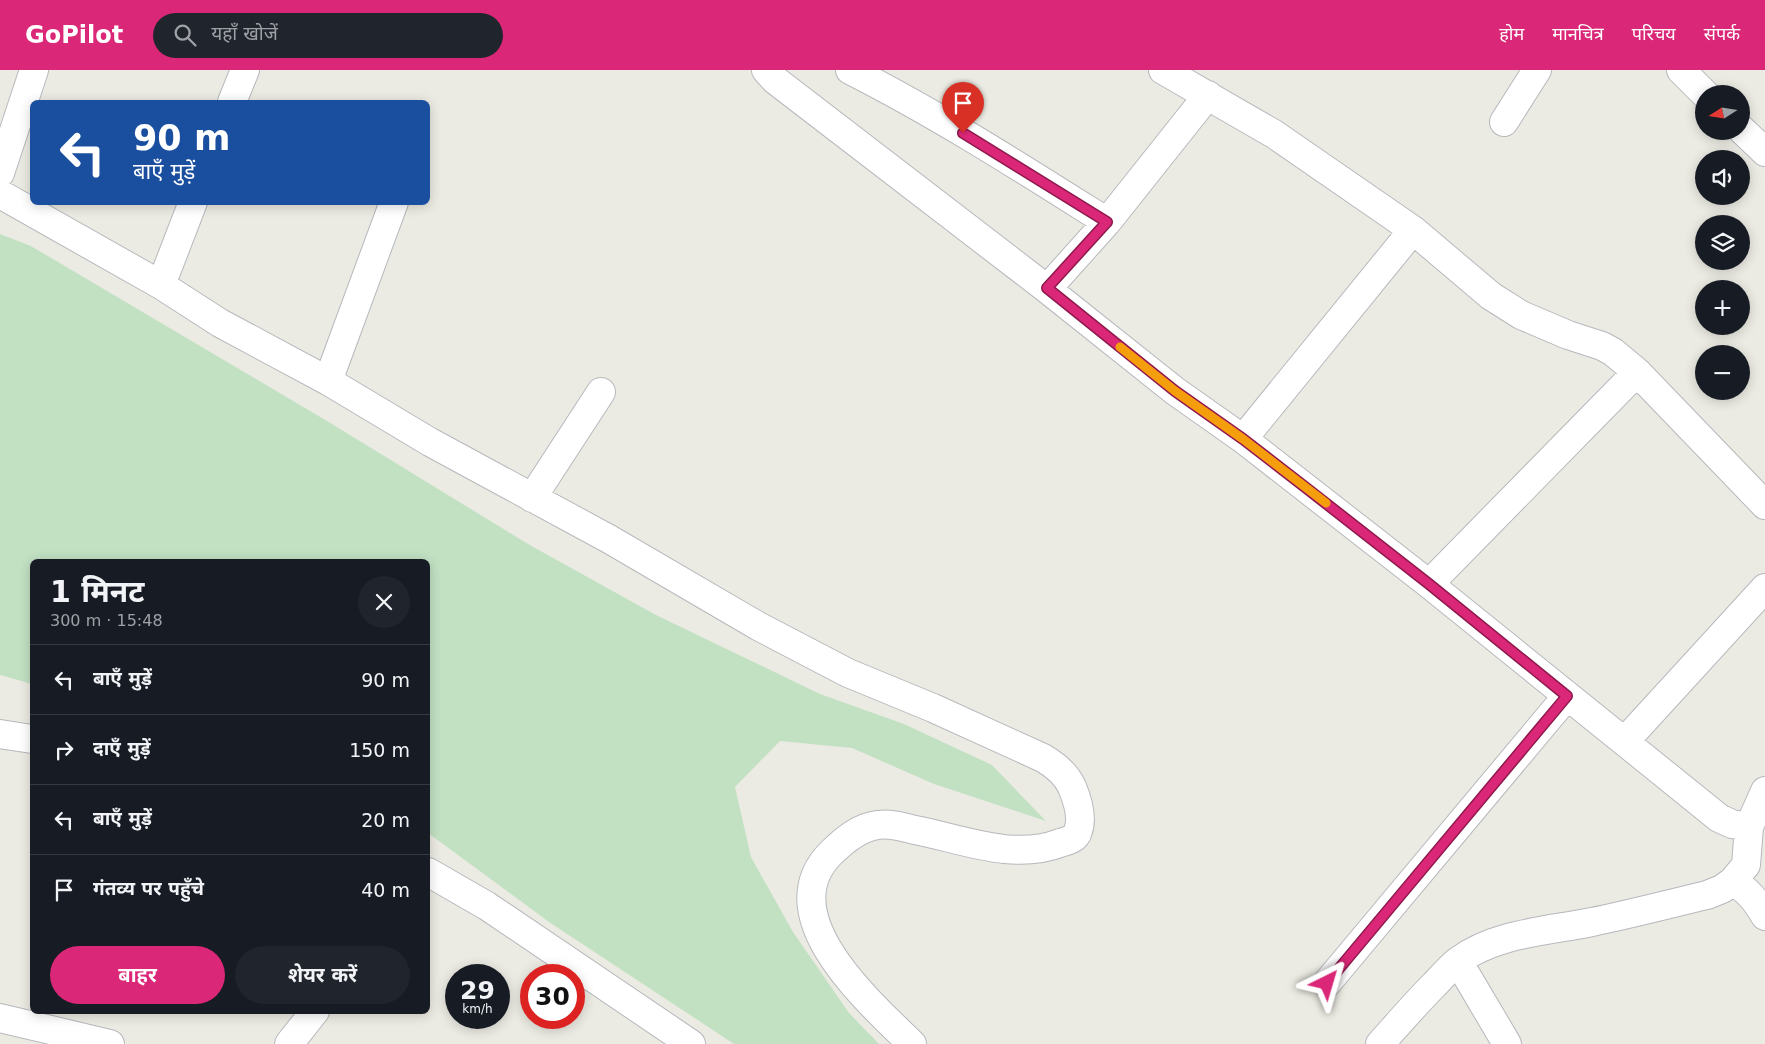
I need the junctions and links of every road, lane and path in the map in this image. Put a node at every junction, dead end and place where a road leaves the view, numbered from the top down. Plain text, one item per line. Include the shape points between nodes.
1 (34, 70) edge
2 (245, 70) edge
3 (766, 70) edge
4 (850, 70) edge
5 (1163, 70) edge
6 (1537, 70) edge
7 (1681, 70) edge
8 (1696, 85) edge
9 (1208, 95) junction
10 (233, 100) edge
11 (1504, 122) dead end
12 (1750, 138) edge
13 (1765, 152) edge
14 (0, 173) edge
15 (0, 194) edge
16 (192, 205) edge
17 (393, 205) edge
18 (1107, 222) junction
19 (1413, 230) junction
20 (161, 285) junction
21 (1047, 288) junction
22 (1637, 372) junction
23 (328, 381) junction
24 (601, 392) dead end
25 (1243, 439) junction
26 (532, 498) junction
27 (1765, 505) edge
28 (1429, 584) junction
29 (1765, 588) edge
30 (1567, 696) junction
31 (0, 734) edge
32 (30, 739) edge
33 (1625, 741) junction
34 (1765, 791) edge
35 (1750, 827) junction
36 (430, 873) edge
37 (1733, 881) junction
38 (1765, 916) edge
39 (1458, 961) junction
40 (1327, 983) dead end
41 (313, 1014) edge
42 (0, 1018) edge
43 (661, 1036) edge
44 (110, 1044) edge
45 (289, 1044) edge
46 (691, 1044) edge
47 (912, 1044) edge
48 (1380, 1044) edge
49 (1507, 1044) edge

1 - 14 street
2 - 10 street
3 - 21 street
4 - 18 street via 980,143
5 - 9 street
6 - 11 street
7 - 8 street
9 - 18 street
9 - 19 street via 1274,134
12 - 13 street
15 - 20 street
16 - 20 street
17 - 23 street
18 - 21 street
19 - 22 street via 1491,296 1521,315 1602,346
19 - 25 street
20 - 23 street via 220,323
21 - 25 street via 1175,391
22 - 27 street
22 - 28 street
23 - 26 street
24 - 26 street
25 - 28 street
26 - 47 street via 848,673 1043,758 1065,775 1074,794 1080,821 1078,833 1071,839 1026,850 986,847 926,832 877,825 850,836 818,870 811,902 818,930 838,966
28 - 30 street
29 - 33 street
30 - 33 street
30 - 40 street
31 - 32 street
33 - 35 street via 1719,818
34 - 35 street
35 - 37 street via 1746,865
36 - 43 street via 487,906
37 - 38 street via 1748,890
37 - 39 street via 1707,895 1495,942
39 - 48 street
39 - 49 street
41 - 45 street
42 - 44 street
43 - 46 street

